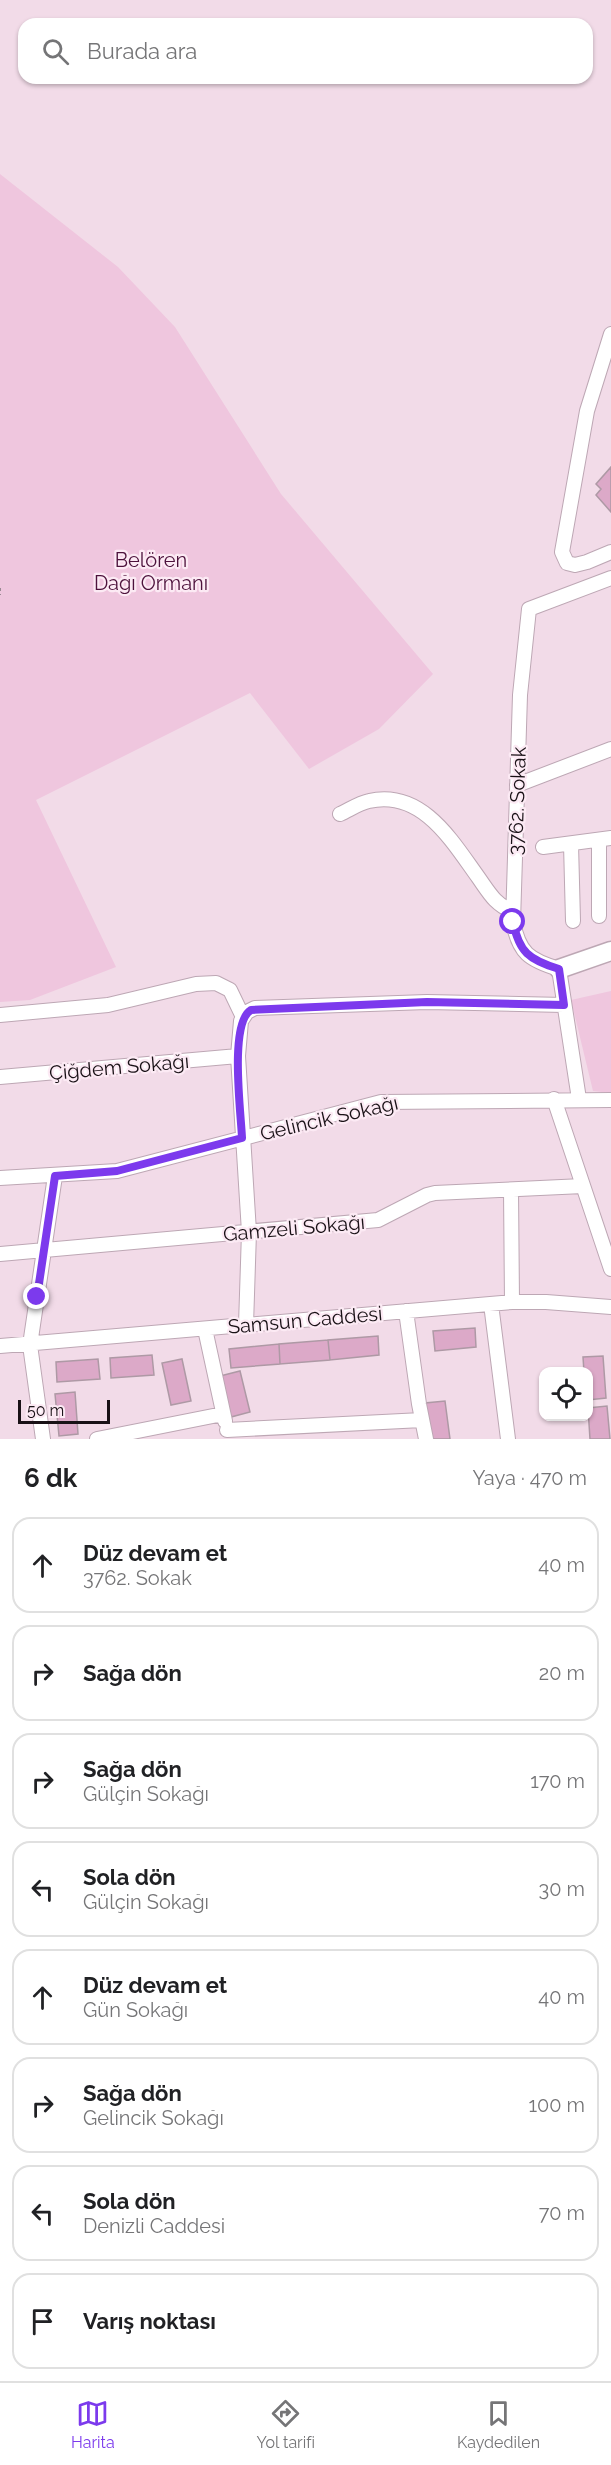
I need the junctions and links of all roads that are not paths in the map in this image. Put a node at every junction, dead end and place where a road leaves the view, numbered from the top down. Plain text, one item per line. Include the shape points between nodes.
1 (611, 334) edge
2 (611, 552) edge
3 (611, 578) edge
4 (611, 749) edge
5 (517, 785) junction
6 (340, 814) dead end
7 (605, 839) edge
8 (571, 844) junction
9 (543, 847) dead end
10 (513, 912) junction
11 (599, 916) dead end
12 (573, 921) dead end
13 (611, 951) edge
14 (559, 969) junction
15 (564, 1005) junction
16 (0, 1016) edge
17 (243, 1017) junction
18 (238, 1056) junction
19 (0, 1077) edge
20 (554, 1099) junction
21 (579, 1099) junction
22 (611, 1100) edge
23 (242, 1138) junction
24 (55, 1176) junction
25 (0, 1178) edge
26 (583, 1186) junction
27 (511, 1190) junction
28 (249, 1232) junction
29 (44, 1250) junction
30 (0, 1254) edge
31 (611, 1269) edge
32 (512, 1302) junction
33 (491, 1304) junction
34 (611, 1307) edge
35 (406, 1311) junction
36 (246, 1326) junction
37 (206, 1329) junction
38 (30, 1345) junction
39 (0, 1347) edge
40 (224, 1414) junction
41 (422, 1420) junction
42 (228, 1434) edge
43 (43, 1439) edge
44 (97, 1439) edge
45 (426, 1439) edge
46 (508, 1439) edge

1 - 2 street via 587,411 562,552 567,563 575,565
3 - 5 street, 3762. Sokak via 529,609 520,695
4 - 5 street
5 - 10 street, 3762. Sokak
6 - 10 street via 368,801 387,799 426,813 443,829 498,905
7 - 8 street
7 - 11 street
8 - 9 street
8 - 12 street
10 - 14 street, 3762. Sokak via 516,939 525,953 539,963
13 - 14 main road
14 - 15 street
15 - 17 street via 427,1002 255,1008
15 - 21 street
16 - 17 street via 108,1005 216,982 230,990
17 - 18 street
18 - 19 street, Çiğdem Sokağı
18 - 23 street
20 - 21 street, Gelincik Sokağı
20 - 23 street, Gelincik Sokağı via 381,1102
20 - 26 street
21 - 22 street, Gelincik Sokağı
23 - 24 street, Gelincik Sokağı via 117,1171
23 - 28 street
24 - 25 street, Gelincik Sokağı
24 - 29 street
26 - 27 street, Gamzeli Sokağı
26 - 31 street
27 - 28 street, Gamzeli Sokağı via 430,1194 381,1220
27 - 32 street
28 - 29 street, Gamzeli Sokağı
28 - 36 street
29 - 30 street, Gamzeli Sokağı
29 - 38 street
32 - 33 street, Samsun Caddesi
32 - 34 street, Samsun Caddesi
33 - 35 street, Samsun Caddesi
33 - 46 street
35 - 36 street, Samsun Caddesi
35 - 41 street
36 - 37 street, Samsun Caddesi
37 - 38 street, Samsun Caddesi
37 - 40 street
38 - 39 street, Samsun Caddesi
38 - 43 street
40 - 42 street
40 - 44 street
41 - 42 street
41 - 45 street

